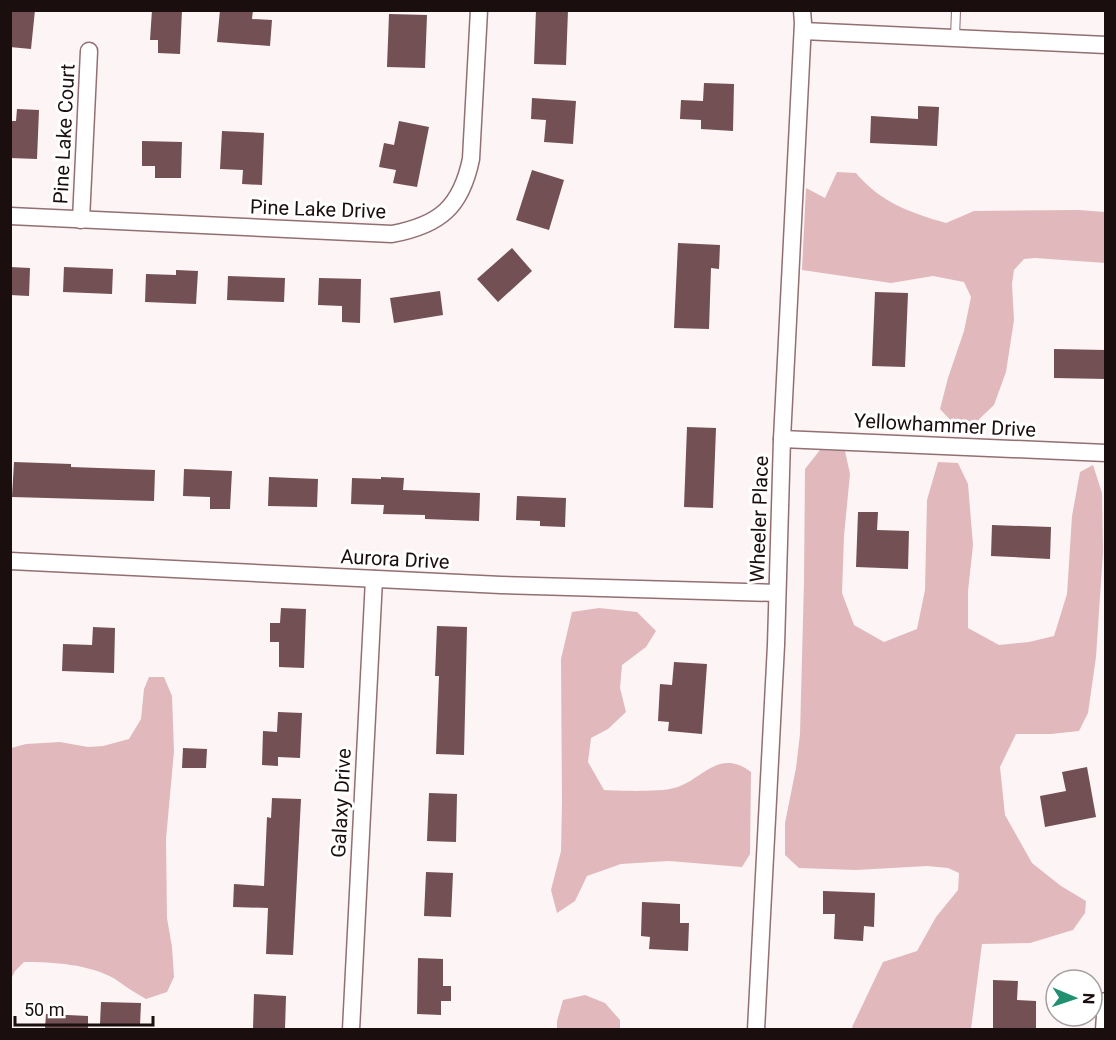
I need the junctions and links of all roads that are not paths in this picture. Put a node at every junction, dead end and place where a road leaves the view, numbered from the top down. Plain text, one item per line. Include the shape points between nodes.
1 (479, 10) edge
2 (802, 10) edge
3 (956, 10) edge
4 (803, 31) junction
5 (955, 38) junction
6 (1106, 45) edge
7 (89, 51) dead end
8 (10, 216) edge
9 (81, 220) junction
10 (782, 439) junction
11 (1106, 453) edge
12 (10, 561) edge
13 (374, 579) junction
14 (777, 593) junction
15 (1106, 1001) edge
16 (351, 1029) edge
17 (756, 1029) edge
18 (1104, 1029) edge

1 - 9 street, Pine Lake Drive via 467,181 451,206 435,220 416,230 392,234
2 - 4 street, Wheeler Place
3 - 5 lane
4 - 5 street
4 - 10 street, Wheeler Place
5 - 6 street
7 - 9 street, Pine Lake Court
8 - 9 street, Pine Lake Drive
10 - 11 street, Yellowhammer Drive
10 - 14 street, Wheeler Place
12 - 13 street, Aurora Drive
13 - 14 street, Aurora Drive
13 - 16 street, Galaxy Drive
14 - 17 street, Wheeler Place
15 - 18 street

